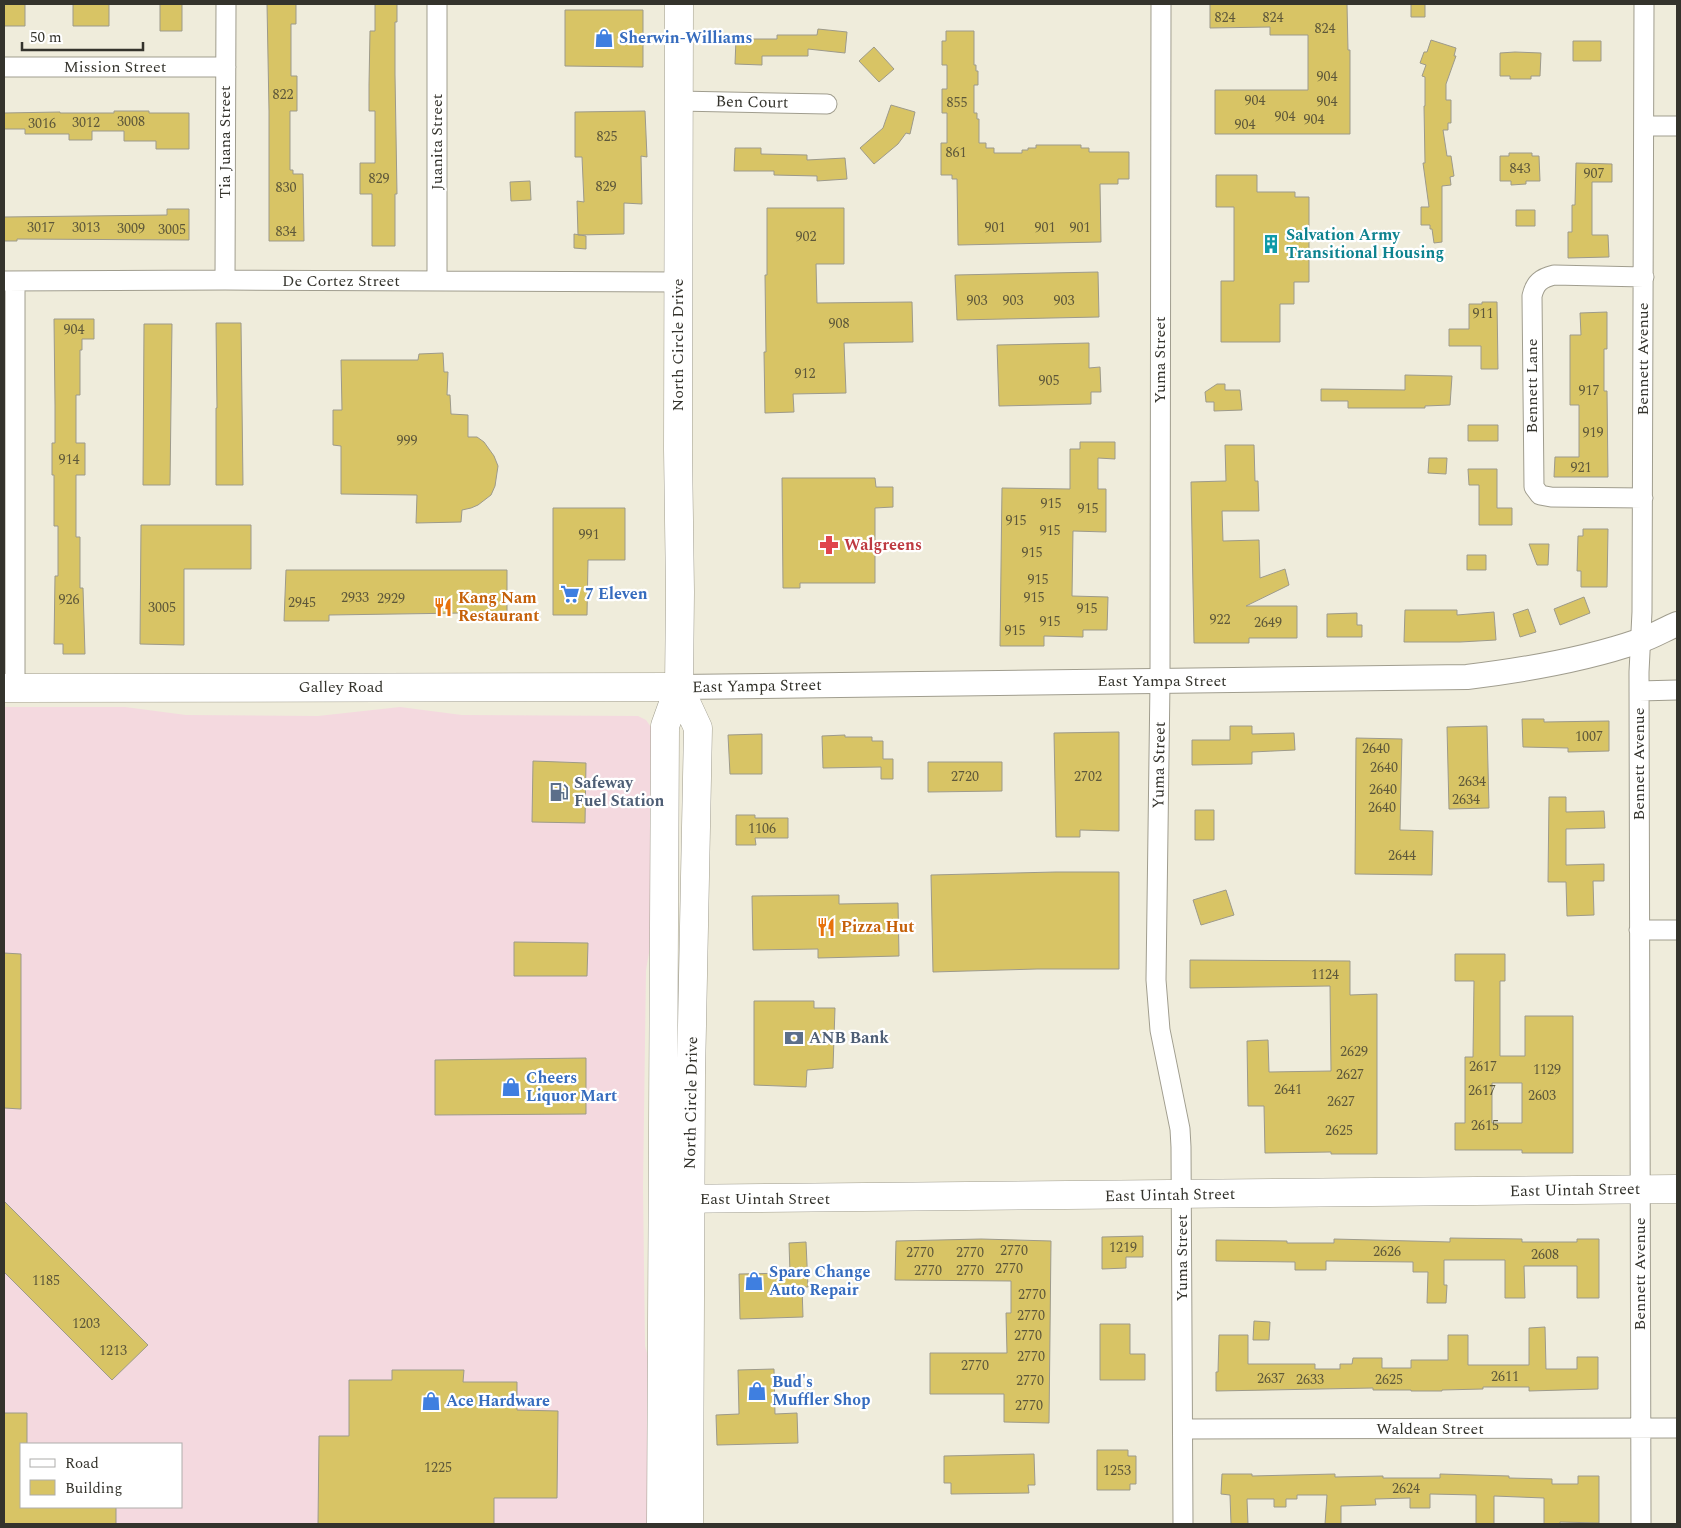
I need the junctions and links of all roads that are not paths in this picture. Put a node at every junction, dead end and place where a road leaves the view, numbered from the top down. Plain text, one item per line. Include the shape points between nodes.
1 (226, 4) edge
2 (437, 4) edge
3 (679, 4) edge
4 (1161, 4) edge
5 (1644, 4) edge
6 (4, 67) edge
7 (226, 67) junction
8 (678, 101) junction
9 (826, 104) dead end
10 (1645, 126) junction
11 (1677, 126) edge
12 (1644, 276) junction
13 (225, 280) junction
14 (9, 281) edge
15 (437, 281) junction
16 (678, 282) junction
17 (1643, 498) junction
18 (1677, 624) edge
19 (1640, 641) junction
20 (1160, 682) junction
21 (679, 687) junction
22 (9, 688) edge
23 (1639, 690) junction
24 (1677, 690) edge
25 (1639, 930) junction
26 (1677, 930) edge
27 (1640, 1189) junction
28 (1677, 1189) edge
29 (1181, 1195) junction
30 (689, 1199) junction
31 (663, 1200) junction
32 (1641, 1428) junction
33 (1677, 1428) edge
34 (1183, 1429) junction
35 (661, 1524) edge
36 (689, 1524) edge
37 (1183, 1524) edge
38 (1641, 1524) edge

1 - 7 street, Tia Juana Street
2 - 15 street, Juanita Street
3 - 8 main road, North Circle Drive
4 - 20 street, Yuma Street
5 - 10 street, Bennett Avenue
6 - 7 street, Mission Street
7 - 13 street, Tia Juana Street
8 - 9 street, Ben Court
8 - 16 main road, North Circle Drive
10 - 11 street
10 - 12 street, Bennett Avenue
12 - 17 street, Bennett Avenue
12 - 17 street, Bennett Lane via 1554,275 1543,278 1534,286 1532,296 1534,487 1540,495 1551,497
13 - 14 street, De Cortez Street
13 - 15 street, De Cortez Street
14 - 22 street
15 - 16 street, De Cortez Street
16 - 21 main road, North Circle Drive
17 - 19 street, Bennett Avenue
18 - 19 street, East Yampa Street
19 - 20 street, East Yampa Street via 1558,663 1467,677
19 - 23 street, Bennett Avenue
20 - 21 street, East Yampa Street
20 - 29 street, Yuma Street via 1157,1004 1180,1129
21 - 22 main road, Galley Road
21 - 30 main road, North Circle Drive via 698,728
21 - 31 main road, North Circle Drive via 665,726
23 - 24 street
23 - 25 street, Bennett Avenue
25 - 26 street
25 - 27 street, Bennett Avenue
27 - 28 main road, East Uintah Street
27 - 29 main road, East Uintah Street
27 - 32 street, Bennett Avenue
29 - 30 main road, East Uintah Street
29 - 34 street, Yuma Street
30 - 31 main road, East Uintah Street
30 - 36 main road, North Circle Drive
31 - 35 main road, North Circle Drive
32 - 33 street, Waldean Street
32 - 34 street, Waldean Street
32 - 38 street, Bennett Avenue
34 - 37 street, Yuma Street

